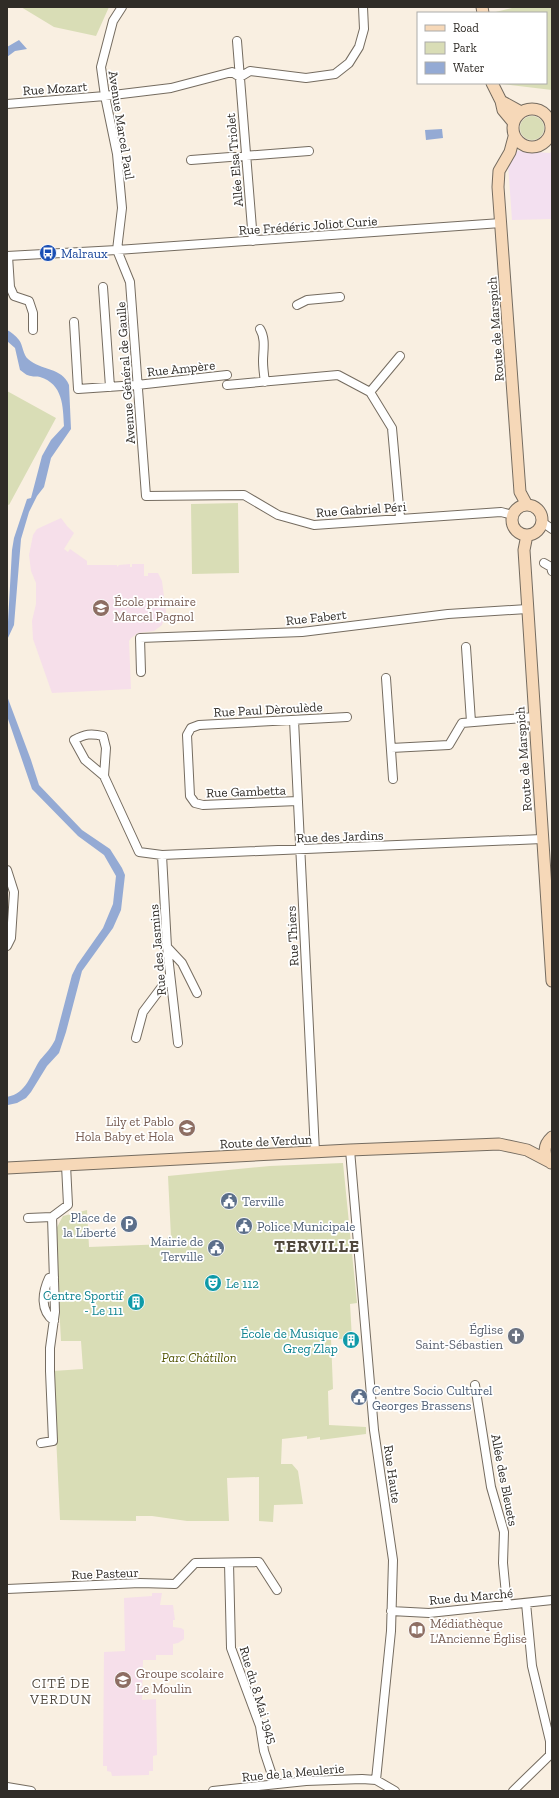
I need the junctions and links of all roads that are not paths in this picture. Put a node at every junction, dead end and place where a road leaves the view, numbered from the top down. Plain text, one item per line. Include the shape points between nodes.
1 (122, 7) edge
2 (363, 7) edge
3 (236, 41) dead end
4 (240, 78) junction
5 (492, 84) edge
6 (7, 95) edge
7 (105, 96) junction
8 (501, 101) junction
9 (9, 104) edge
10 (552, 109) edge
11 (540, 111) junction
12 (521, 112) junction
13 (513, 122) junction
14 (551, 125) edge
15 (518, 141) junction
16 (309, 151) dead end
17 (246, 156) junction
18 (192, 160) dead end
19 (501, 223) junction
20 (253, 241) junction
21 (117, 250) junction
22 (7, 256) edge
23 (103, 287) dead end
24 (340, 297) dead end
25 (297, 304) dead end
26 (74, 322) dead end
27 (260, 329) dead end
28 (33, 330) dead end
29 (400, 356) dead end
30 (226, 375) dead end
31 (265, 382) junction
32 (137, 385) junction
33 (227, 385) dead end
34 (110, 387) junction
35 (370, 392) junction
36 (146, 496) joint
37 (527, 505) junction
38 (513, 515) junction
39 (400, 518) junction
40 (542, 522) junction
41 (552, 529) edge
42 (527, 535) junction
43 (544, 563) dead end
44 (552, 571) edge
45 (528, 609) junction
46 (466, 647) dead end
47 (141, 672) dead end
48 (386, 678) dead end
49 (347, 717) dead end
50 (534, 717) junction
51 (294, 720) junction
52 (471, 722) junction
53 (391, 748) junction
54 (104, 776) junction
55 (393, 779) dead end
56 (298, 801) junction
57 (195, 803) joint
58 (542, 839) junction
59 (300, 849) junction
60 (162, 855) junction
61 (7, 870) edge
62 (9, 938) edge
63 (7, 946) edge
64 (167, 947) junction
65 (170, 976) junction
66 (552, 981) edge
67 (197, 993) dead end
68 (136, 1038) dead end
69 (178, 1043) dead end
70 (549, 1140) edge
71 (350, 1150) junction
72 (527, 1150) junction
73 (315, 1152) junction
74 (551, 1163) edge
75 (66, 1165) junction
76 (7, 1168) edge
77 (52, 1217) junction
78 (28, 1218) dead end
79 (475, 1385) dead end
80 (41, 1443) dead end
81 (229, 1562) junction
82 (7, 1590) edge
83 (277, 1590) dead end
84 (552, 1600) edge
85 (526, 1603) junction
86 (507, 1604) junction
87 (391, 1611) junction
88 (376, 1780) junction
89 (276, 1784) junction
90 (7, 1787) edge
91 (31, 1791) edge
92 (213, 1791) edge
93 (395, 1791) edge
94 (513, 1791) edge

1 - 7 street, Avenue Marcel Paul via 113,21 101,67
2 - 4 street via 364,29 360,47 349,63 335,74 306,78 250,71
3 - 4 street, Allée Elsa Triolet
4 - 7 street, Rue Mozart via 232,72 171,88
4 - 17 street, Allée Elsa Triolet
5 - 8 main road
6 - 9 street
7 - 9 street, Rue Mozart
7 - 21 street, Avenue Marcel Paul via 117,154 122,208
8 - 12 main road
8 - 13 main road via 503,110
10 - 11 main road
11 - 12 main road
11 - 14 main road via 549,119
12 - 13 main road
13 - 15 main road
14 - 15 main road via 549,138 545,143 533,148
15 - 19 main road, Route de Marspich via 499,170
16 - 17 street
17 - 18 street
17 - 20 street, Allée Elsa Triolet
19 - 20 street, Rue Frédéric Joliot Curie
19 - 37 main road, Route de Marspich via 520,492
20 - 21 street, Rue Frédéric Joliot Curie
21 - 22 street, Rue Frédéric Joliot Curie
21 - 32 street, Avenue Général de Gaulle via 130,282
22 - 28 street via 10,287 14,296 29,301 33,313
23 - 34 street
24 - 25 street via 307,300
26 - 34 street, Rue Ampère via 78,389
27 - 31 street via 263,333 265,354
29 - 35 street
30 - 32 street, Rue Ampère
31 - 33 street
31 - 35 street via 338,375
32 - 34 street, Rue Ampère
32 - 36 street, Avenue Général de Gaulle
35 - 39 street via 392,428
36 - 39 street, Rue Gabriel Péri via 244,495 278,515 314,525
37 - 38 main road via 518,508
37 - 40 main road via 540,512
38 - 39 street, Rue Gabriel Péri via 501,512
38 - 42 main road via 512,523 516,530
40 - 41 street
40 - 42 main road via 539,530
42 - 45 main road, Route de Marspich via 524,550
43 - 44 street via 551,567
45 - 47 street, Rue Fabert via 448,614 302,632 140,638
45 - 50 main road, Route de Marspich
46 - 52 street
48 - 53 street
49 - 51 street, Rue Paul Dèroulède
50 - 52 street
50 - 58 main road, Route de Marspich
51 - 56 street, Rue Thiers
51 - 57 street, Rue Paul Dèroulède via 199,725 191,728 187,735 190,796
52 - 53 street via 462,722 449,745
53 - 55 street
54 - 54 street via 106,748 103,736 91,733 74,740 85,760
54 - 60 street, Rue des Jardins via 140,852
56 - 57 street, Rue Gambetta via 203,805
56 - 59 street, Rue Thiers
58 - 59 street, Rue des Jardins
58 - 66 main road, Route de Marspich
59 - 60 street, Rue des Jardins
59 - 73 street, Rue Thiers
60 - 64 street, Rue des Jasmins
61 - 62 street via 14,892
62 - 63 street
64 - 65 street, Rue des Jasmins
64 - 67 street via 182,963
65 - 68 street via 142,1012
65 - 69 street, Rue des Jasmins
70 - 72 main road, Route de Verdun
70 - 74 main road via 545,1153
71 - 72 main road, Route de Verdun via 499,1144
71 - 73 main road, Route de Verdun
71 - 87 street, Rue Haute via 374,1423 393,1560
72 - 74 main road, Route de Verdun
73 - 75 main road, Route de Verdun
75 - 76 main road, Route de Verdun
75 - 77 street via 68,1205
77 - 78 street
77 - 80 street via 54,1321 50,1371 53,1441
79 - 86 street, Allée des Bleuets via 491,1487 504,1532 502,1546
81 - 82 street, Rue Pasteur via 194,1563 175,1584 140,1583
81 - 83 street via 260,1562
81 - 89 street, Rue du 8 Mai 1945 via 231,1648 260,1726 264,1751
84 - 85 street, Rue du Marché
85 - 86 street, Rue du Marché
85 - 94 street via 532,1666 550,1741 550,1755
86 - 87 street, Rue du Marché via 429,1613
87 - 88 street, Rue Haute
88 - 89 street, Rue de la Meulerie via 313,1780
88 - 93 street
89 - 92 street, Rue de la Meulerie
90 - 91 street

